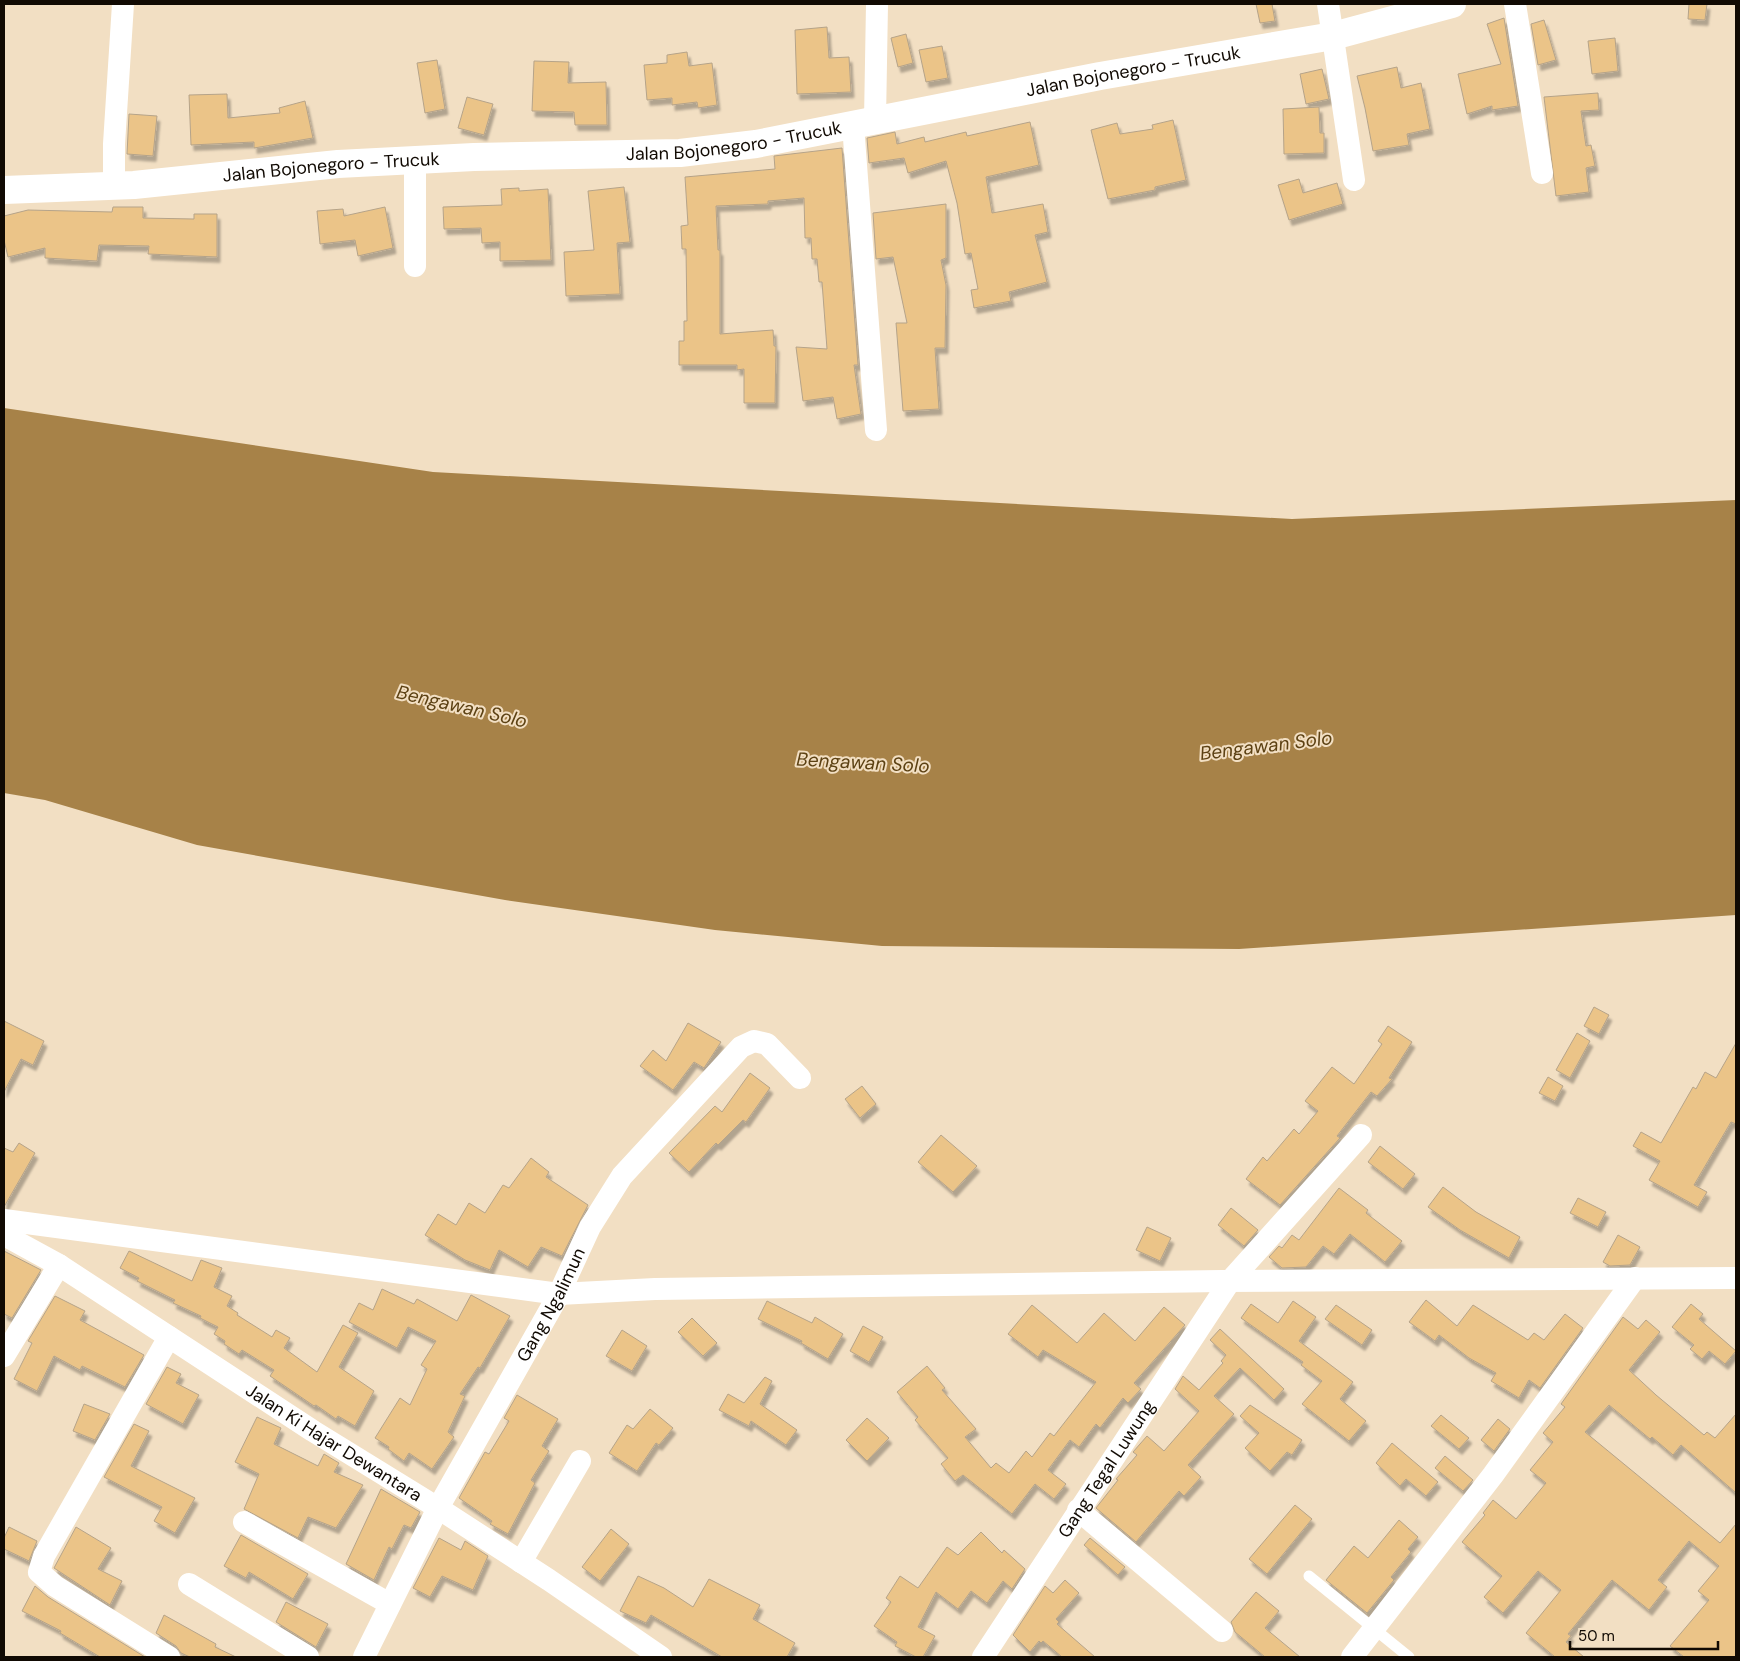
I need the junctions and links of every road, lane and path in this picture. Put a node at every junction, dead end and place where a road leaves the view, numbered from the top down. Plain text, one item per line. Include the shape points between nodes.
1 (124, 4) edge
2 (877, 4) edge
3 (1328, 4) edge
4 (1452, 4) edge
5 (1514, 4) edge
6 (1333, 36) junction
7 (864, 123) junction
8 (415, 160) junction
9 (1542, 173) dead end
10 (1354, 180) dead end
11 (114, 186) junction
12 (4, 190) edge
13 (415, 266) dead end
14 (876, 430) dead end
15 (800, 1078) dead end
16 (1361, 1135) dead end
17 (4, 1220) edge
18 (4, 1235) edge
19 (59, 1265) junction
20 (1636, 1278) junction
21 (1736, 1278) edge
22 (1230, 1281) junction
23 (558, 1294) junction
24 (170, 1337) junction
25 (4, 1356) edge
26 (580, 1461) dead end
27 (438, 1508) junction
28 (1078, 1510) junction
29 (244, 1522) dead end
30 (521, 1562) junction
31 (1309, 1576) dead end
32 (189, 1584) dead end
33 (390, 1604) junction
34 (1376, 1628) junction
35 (1222, 1631) dead end
36 (169, 1657) edge
37 (308, 1657) edge
38 (364, 1657) edge
39 (661, 1657) edge
40 (983, 1657) edge
41 (1352, 1657) edge
42 (1409, 1657) edge

1 - 11 street
2 - 7 street
3 - 6 street
4 - 6 street, Jalan Bojonegoro - Trucuk
5 - 9 street
6 - 7 street, Jalan Bojonegoro - Trucuk via 1100,76
6 - 10 street
7 - 8 street, Jalan Bojonegoro - Trucuk via 756,144 680,153
7 - 14 street
8 - 11 street, Jalan Bojonegoro - Trucuk via 338,164
8 - 13 street
11 - 12 street, Jalan Bojonegoro - Trucuk
15 - 23 street, Gang Ngalimun via 767,1044 754,1041 741,1047 622,1176 590,1227
16 - 22 street, Gang Tegal Luwung
17 - 23 street
18 - 19 street, Jalan Ki Hajar Dewantara
19 - 24 street, Jalan Ki Hajar Dewantara
19 - 25 street
20 - 21 street
20 - 22 street
20 - 34 street via 1494,1475
22 - 23 street via 655,1289
22 - 28 street, Gang Tegal Luwung
23 - 27 street, Gang Ngalimun
24 - 27 street, Jalan Ki Hajar Dewantara
24 - 36 street via 44,1556 39,1572 55,1586
26 - 30 street
27 - 30 street, Jalan Ki Hajar Dewantara
27 - 33 street, Gang Ngalimun
28 - 35 street
28 - 40 street, Gang Tegal Luwung
29 - 33 street
30 - 39 street, Jalan Ki Hajar Dewantara
31 - 34 lane
32 - 37 street
33 - 38 street, Gang Ngalimun
34 - 41 street
34 - 42 lane

